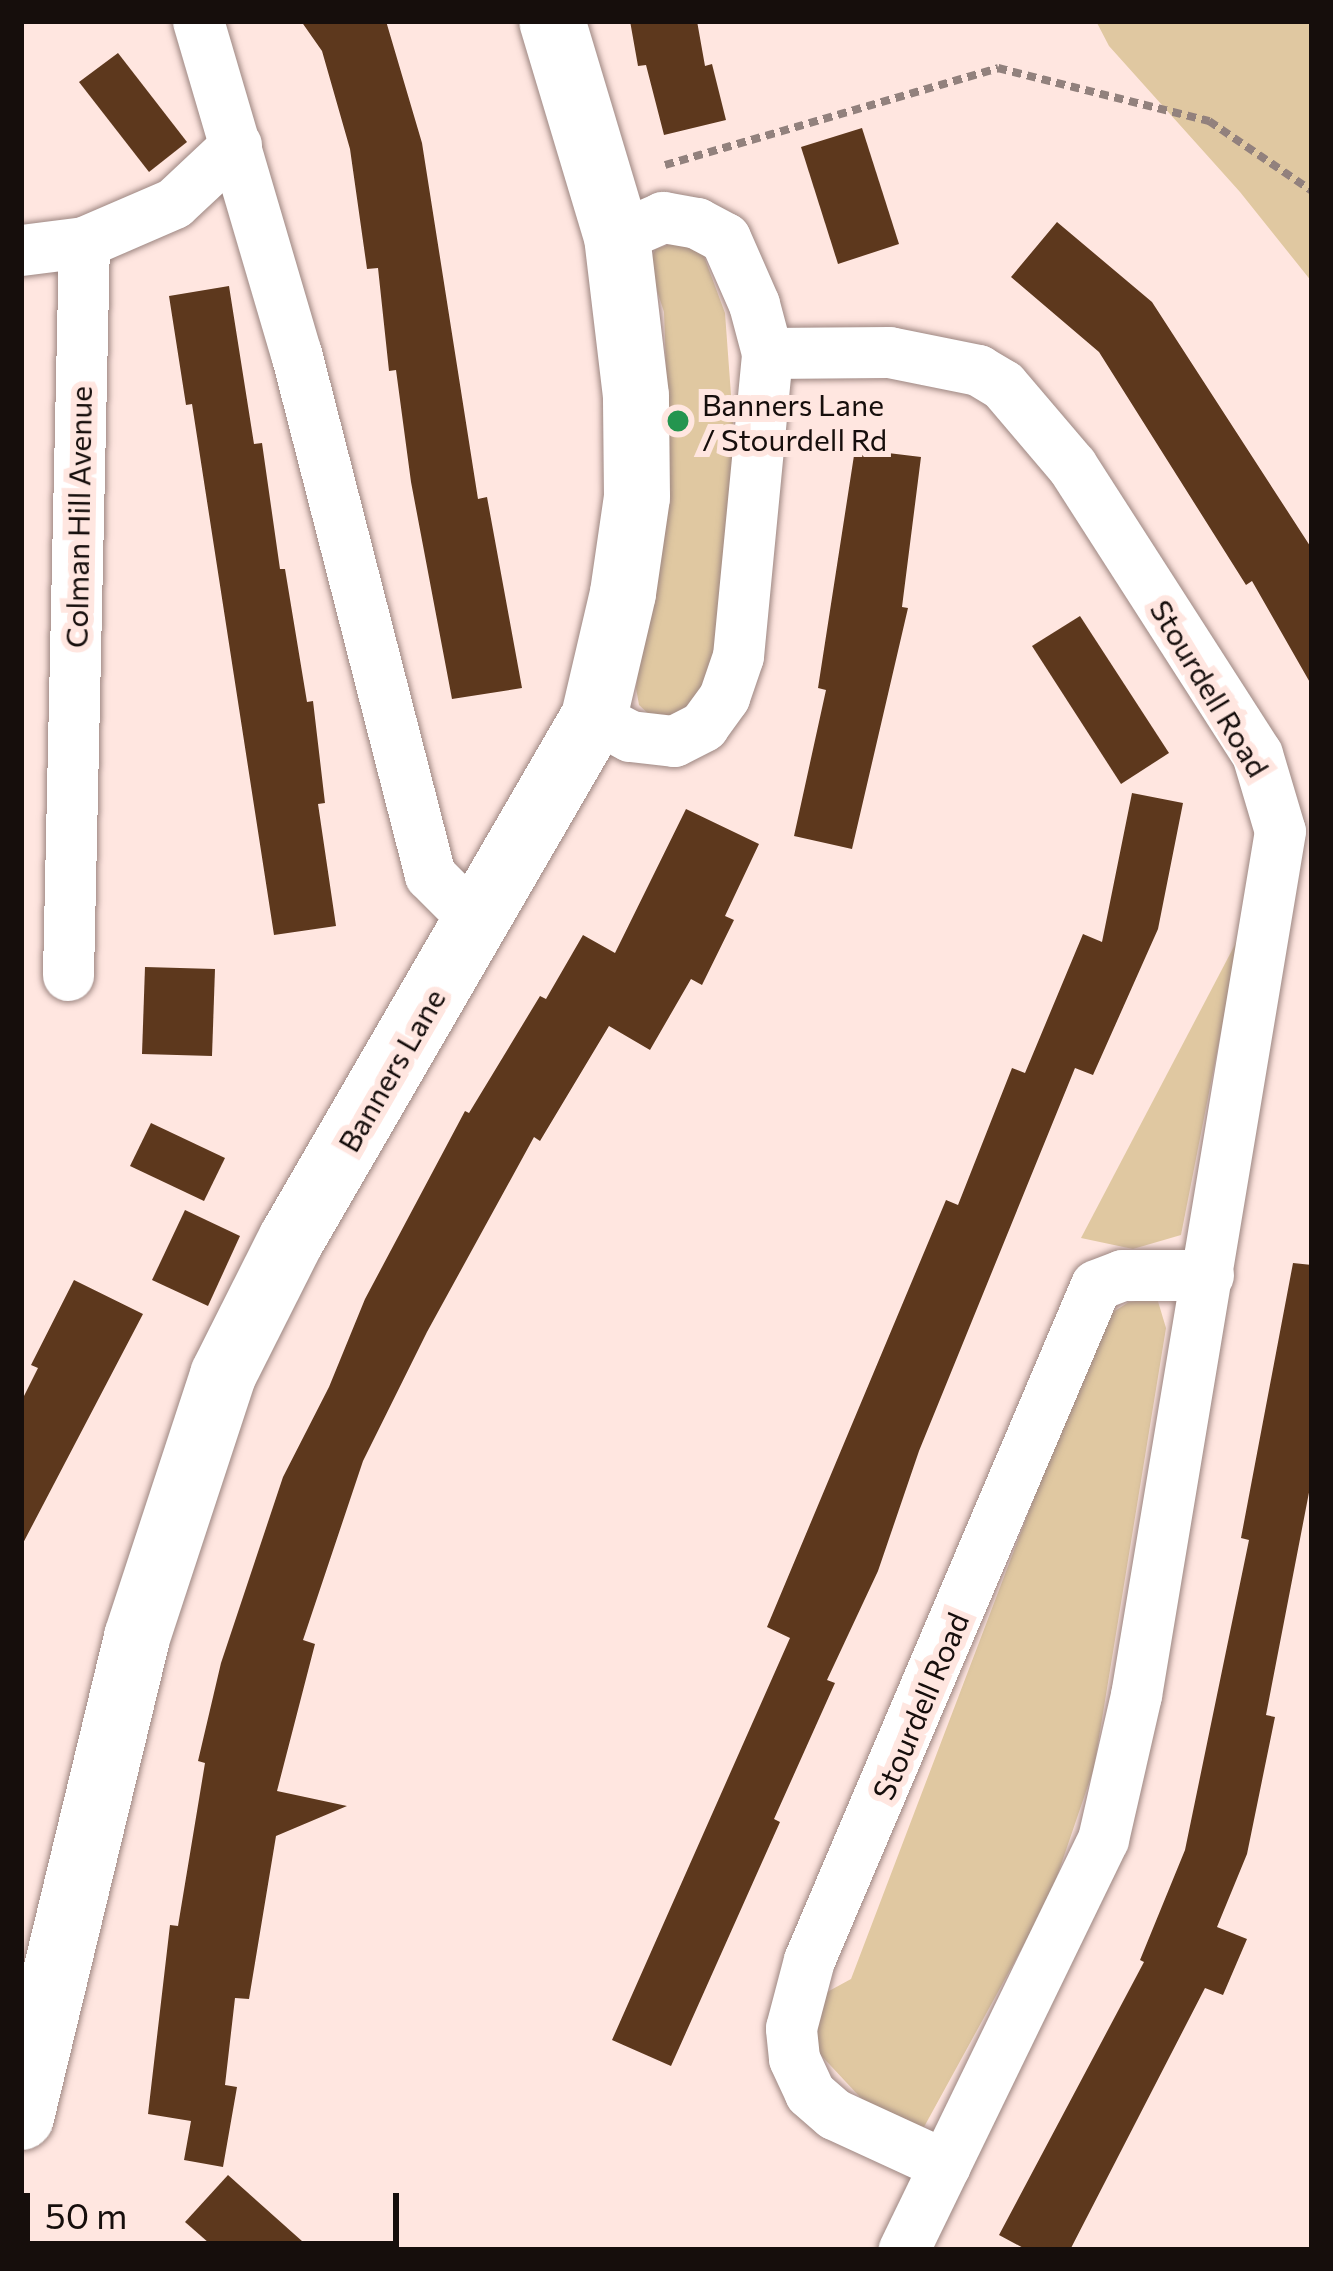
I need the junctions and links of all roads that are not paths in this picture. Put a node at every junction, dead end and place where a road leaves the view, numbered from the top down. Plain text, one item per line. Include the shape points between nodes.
1 (198, 21) edge
2 (552, 21) edge
3 (236, 145) junction
4 (609, 210) junction
5 (84, 242) junction
6 (21, 250) edge
7 (766, 353) junction
8 (593, 717) junction
9 (478, 923) junction
10 (68, 975) dead end
11 (1208, 1275) junction
12 (21, 2117) edge
13 (945, 2165) junction
14 (903, 2250) edge

1 - 3 street
2 - 4 street, Banners Lane
3 - 5 street via 174,203
3 - 9 street via 430,875
4 - 7 street via 698,223 724,238
4 - 8 street, Banners Lane via 636,397 637,497
5 - 6 street
5 - 10 street, Colman Hill Avenue
7 - 8 street via 739,656 724,698 703,726 674,740 630,736
7 - 11 street, Stourdell Road via 889,352 978,370 1003,385 1072,466 1257,754 1280,831 1278,860
8 - 9 street, Banners Lane
9 - 12 street, Banners Lane via 292,1240 223,1375 137,1637
11 - 13 street, Stourdell Road via 1136,1695 1103,1839
11 - 13 street, Stourdell Road via 1122,1275 1096,1285 809,1960 791,2028 810,2093 834,2114
13 - 14 street, Stourdell Road

